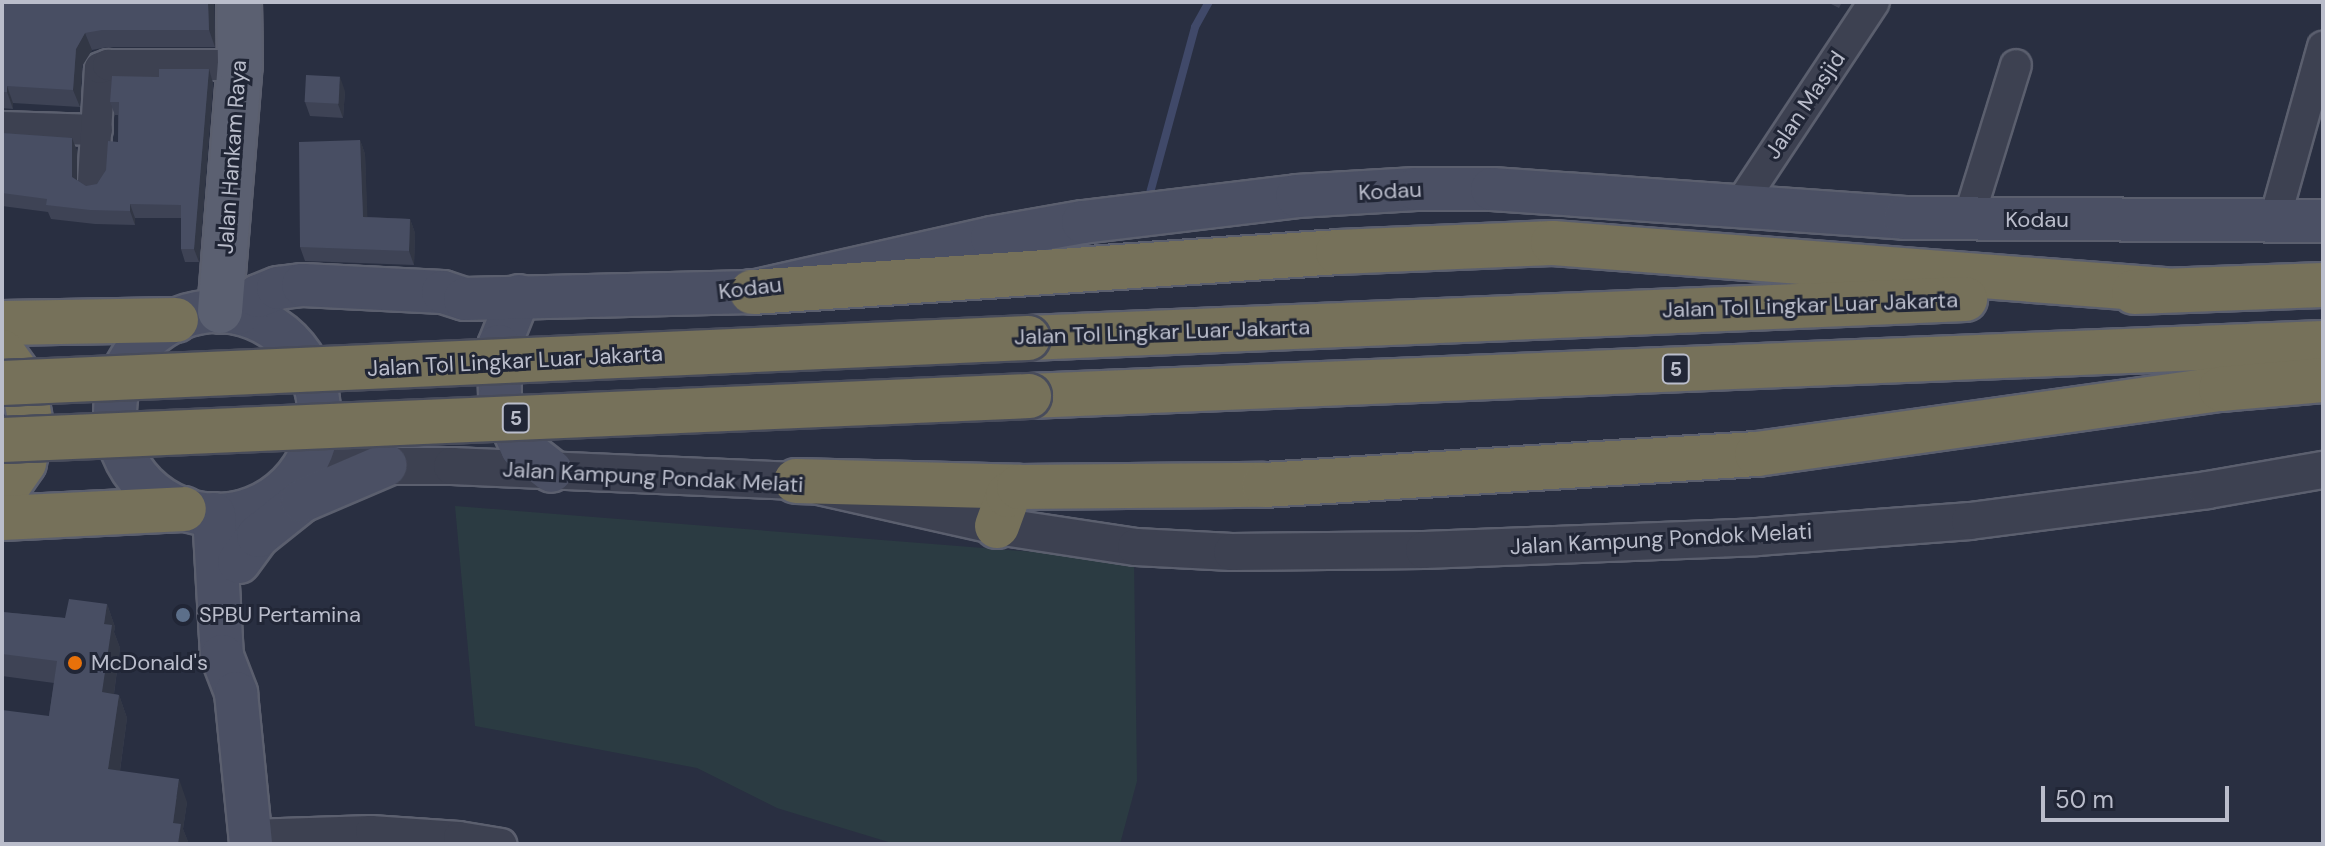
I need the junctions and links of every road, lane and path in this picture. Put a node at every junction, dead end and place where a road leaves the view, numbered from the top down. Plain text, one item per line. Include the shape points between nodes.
1 (239, 2) edge
2 (1874, 2) edge
3 (2323, 47) edge
4 (240, 65) junction
5 (2016, 65) dead end
6 (2, 127) edge
7 (97, 130) junction
8 (93, 182) edge
9 (1737, 209) junction
10 (1968, 220) junction
11 (2323, 221) edge
12 (2274, 222) junction
13 (2323, 285) edge
14 (2164, 290) junction
15 (752, 292) junction
16 (519, 296) junction
17 (381, 299) junction
18 (229, 312) junction
19 (2, 323) edge
20 (159, 332) junction
21 (283, 335) junction
22 (2323, 343) edge
23 (2, 352) edge
24 (2323, 380) edge
25 (2, 383) edge
26 (2, 440) edge
27 (399, 465) junction
28 (305, 466) junction
29 (2323, 470) edge
30 (551, 471) junction
31 (796, 481) junction
32 (1019, 487) junction
33 (2, 494) edge
34 (212, 512) junction
35 (2, 518) edge
36 (997, 526) junction
37 (239, 562) junction
38 (236, 693) junction
39 (415, 839) edge
40 (250, 840) edge
41 (501, 844) edge

1 - 4 main road, Jalan Hankam Raya
2 - 9 street, Jalan Masjid
3 - 12 street
4 - 7 street via 103,66 97,76
4 - 18 main road, Jalan Hankam Raya
5 - 10 street
6 - 7 street
7 - 8 street
9 - 10 main road, Kodau
9 - 15 main road, Kodau via 1492,189 1297,196 992,238
10 - 12 main road, Kodau
11 - 12 main road, Kodau
13 - 14 highway, Jalan Tol Lingkar Luar Jakarta
14 - 15 highway via 1553,243 1307,254
14 - 25 highway, Jalan Tol Lingkar Luar Jakarta, bridge
15 - 16 main road, Kodau
16 - 17 main road, Kodau
16 - 30 main road via 499,346 500,399 522,448
17 - 18 main road, Kodau via 303,285 278,288
17 - 21 main road, Kodau via 308,310 296,316
18 - 20 main road
18 - 21 main road via 260,320
19 - 20 highway via 90,321
20 - 34 main road via 131,358 117,392 116,429 129,463 152,491
21 - 28 main road via 303,357 317,393 318,430
22 - 26 highway, 5, bridge
23 - 33 highway via 23,381 32,430 24,463
24 - 32 highway via 2221,389 1757,454 1264,485
27 - 28 street, Jalan Kampung Pondak Melati
27 - 30 street, Jalan Kampung Pondak Melati
27 - 37 main road via 302,501 258,536
28 - 34 main road via 275,496
29 - 36 street, Jalan Kampung Pondok Melati via 1978,520 1757,537 1232,552 1136,547
30 - 31 street, Jalan Kampung Pondak Melati
31 - 32 highway
31 - 36 street, Jalan Kampung Pondak Melati
32 - 36 highway via 1008,495
34 - 35 highway
34 - 37 main road
34 - 38 main road via 222,656
37 - 38 main road via 244,655
38 - 40 main road
39 - 40 street via 371,831
39 - 41 street

